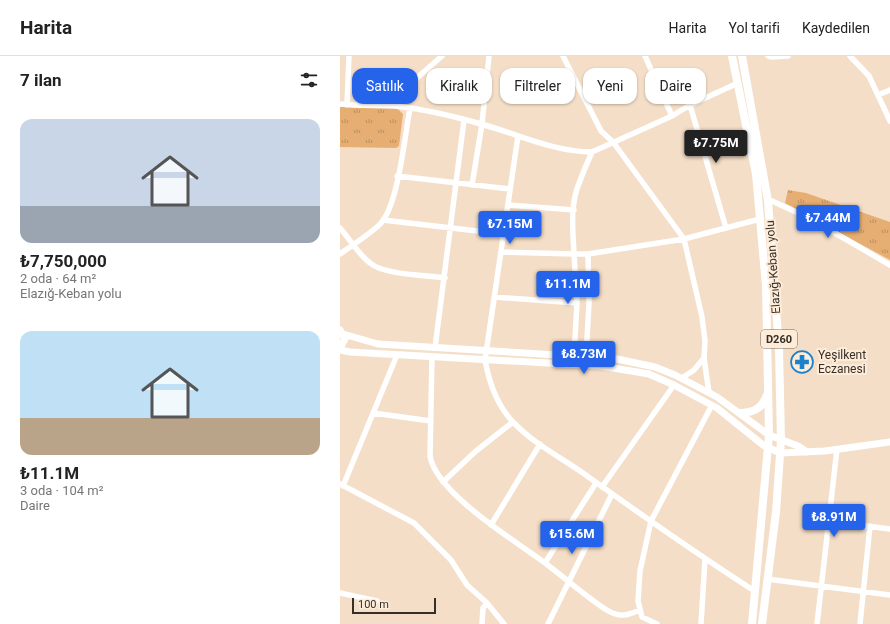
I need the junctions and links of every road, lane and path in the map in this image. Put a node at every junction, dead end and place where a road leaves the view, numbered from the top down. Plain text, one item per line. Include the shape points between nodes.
1 (348, 56) edge
2 (442, 56) edge
3 (489, 56) edge
4 (563, 56) edge
5 (645, 56) edge
6 (732, 56) edge
7 (742, 56) edge
8 (768, 56) edge
9 (788, 56) edge
10 (850, 56) edge
11 (738, 82) junction
12 (890, 90) edge
13 (878, 96) junction
14 (340, 104) edge
15 (347, 105) junction
16 (690, 105) junction
17 (394, 106) junction
18 (410, 108) junction
19 (672, 116) junction
20 (464, 120) junction
21 (890, 121) edge
22 (482, 124) junction
23 (518, 136) junction
24 (613, 142) junction
25 (592, 152) junction
26 (397, 176) junction
27 (457, 183) junction
28 (472, 185) junction
29 (510, 189) junction
30 (768, 201) junction
31 (508, 205) junction
32 (574, 210) junction
33 (760, 219) junction
34 (383, 220) junction
35 (340, 228) edge
36 (451, 228) junction
37 (726, 228) junction
38 (503, 234) junction
39 (684, 239) junction
40 (354, 244) junction
41 (501, 252) junction
42 (340, 254) edge
43 (574, 254) junction
44 (588, 254) junction
45 (890, 265) edge
46 (445, 278) junction
47 (494, 297) junction
48 (577, 303) junction
49 (342, 332) edge
50 (435, 348) junction
51 (340, 349) edge
52 (486, 351) junction
53 (397, 355) junction
54 (432, 356) junction
55 (574, 356) junction
56 (586, 357) junction
57 (704, 358) junction
58 (485, 360) junction
59 (682, 378) junction
60 (674, 385) junction
61 (768, 392) junction
62 (709, 393) junction
63 (712, 405) junction
64 (373, 413) junction
65 (741, 413) junction
66 (431, 421) junction
67 (513, 422) junction
68 (769, 435) junction
69 (781, 440) junction
70 (890, 442) edge
71 (540, 444) junction
72 (768, 448) junction
73 (837, 449) junction
74 (807, 452) junction
75 (780, 453) junction
76 (443, 482) junction
77 (596, 483) junction
78 (341, 485) edge
79 (602, 487) junction
80 (612, 494) junction
81 (651, 521) junction
82 (827, 521) junction
83 (491, 525) junction
84 (870, 526) junction
85 (890, 529) edge
86 (705, 559) junction
87 (546, 563) junction
88 (768, 579) junction
89 (569, 582) junction
90 (820, 587) junction
91 (756, 592) junction
92 (865, 592) junction
93 (340, 593) edge
94 (890, 595) edge
95 (377, 601) dead end
96 (487, 603) junction
97 (640, 610) junction
98 (550, 623) edge
99 (482, 624) edge
100 (504, 624) edge
101 (657, 624) edge
102 (701, 624) edge
103 (752, 624) edge
104 (762, 624) edge
105 (817, 624) edge
106 (860, 624) edge

1 - 15 street
2 - 17 street via 418,77
3 - 22 street
4 - 24 street via 601,131
5 - 19 street
6 - 11 highway, Elazığ-Keban yolu / D260
7 - 30 highway, Elazığ-Keban yolu / D260
8 - 9 street
10 - 13 street via 869,76
11 - 16 street
11 - 33 highway, Elazığ-Keban yolu / D260 via 756,174
12 - 13 street
13 - 21 street
14 - 15 street
15 - 17 street
16 - 19 street
16 - 37 street
17 - 18 street
18 - 20 street
18 - 26 street
19 - 24 street
20 - 22 street
20 - 27 street
22 - 23 street
22 - 28 street
23 - 25 street via 579,152
23 - 29 street
24 - 25 street
24 - 39 street
25 - 32 street via 578,186
26 - 27 street
26 - 34 street via 391,205
27 - 28 street
27 - 36 street
28 - 29 street
29 - 31 street
30 - 45 street via 809,218
30 - 69 highway, Elazığ-Keban yolu / D260 via 779,348
31 - 32 street
31 - 38 street
32 - 43 street
33 - 37 street
33 - 61 highway, Elazığ-Keban yolu / D260 via 766,286
34 - 36 street
34 - 40 street
35 - 40 street
36 - 38 street
36 - 46 street
37 - 39 street
38 - 41 street
39 - 44 street
39 - 57 street via 702,317
40 - 42 street
40 - 46 street via 367,261 379,268
41 - 43 street
41 - 47 street
43 - 44 street
43 - 48 street
44 - 56 street
46 - 50 street
47 - 48 street
47 - 52 street
48 - 55 street
49 - 50 main road via 378,344
49 - 51 main road via 344,342
50 - 52 main road
51 - 53 main road
52 - 55 main road
52 - 58 street
53 - 54 main road
53 - 64 street
54 - 58 main road
54 - 66 street
55 - 56 main road
56 - 59 main road via 617,359 655,367
57 - 59 street via 694,370
57 - 62 street
58 - 60 main road via 600,366 649,374
58 - 67 street via 494,390
59 - 62 main road
60 - 63 main road
60 - 79 street
61 - 65 highway via 759,408
61 - 68 highway, Elazığ-Keban yolu / D260
62 - 65 main road
63 - 72 main road
63 - 81 street
64 - 66 street
64 - 78 street
65 - 68 main road
66 - 76 street via 431,460 436,474
67 - 71 street
67 - 76 street via 476,451
68 - 69 main road
68 - 72 highway, Elazığ-Keban yolu / D260
69 - 74 main road
69 - 75 highway, Elazığ-Keban yolu / D260
70 - 73 main road
71 - 77 street
71 - 83 street
72 - 75 main road
72 - 91 highway, Elazığ-Keban yolu / D260
73 - 74 main road
73 - 82 street
74 - 75 main road
75 - 88 highway, Elazığ-Keban yolu / D260
76 - 83 street
77 - 79 street
77 - 87 street
78 - 96 street via 414,523 451,560 467,585
79 - 80 street
80 - 81 street
80 - 89 street
81 - 86 street
81 - 97 street via 640,571
82 - 84 street
82 - 90 street
83 - 87 street
84 - 85 street
84 - 92 street
86 - 91 street
86 - 102 street
87 - 89 street
88 - 90 street
88 - 104 highway, Elazığ-Keban yolu / D260
89 - 97 street via 617,615 624,616
89 - 98 street
90 - 92 street
90 - 105 street
91 - 103 highway, Elazığ-Keban yolu / D260
92 - 94 street
92 - 106 street
93 - 95 street
96 - 99 street via 483,608
96 - 100 street
97 - 101 street via 642,617

